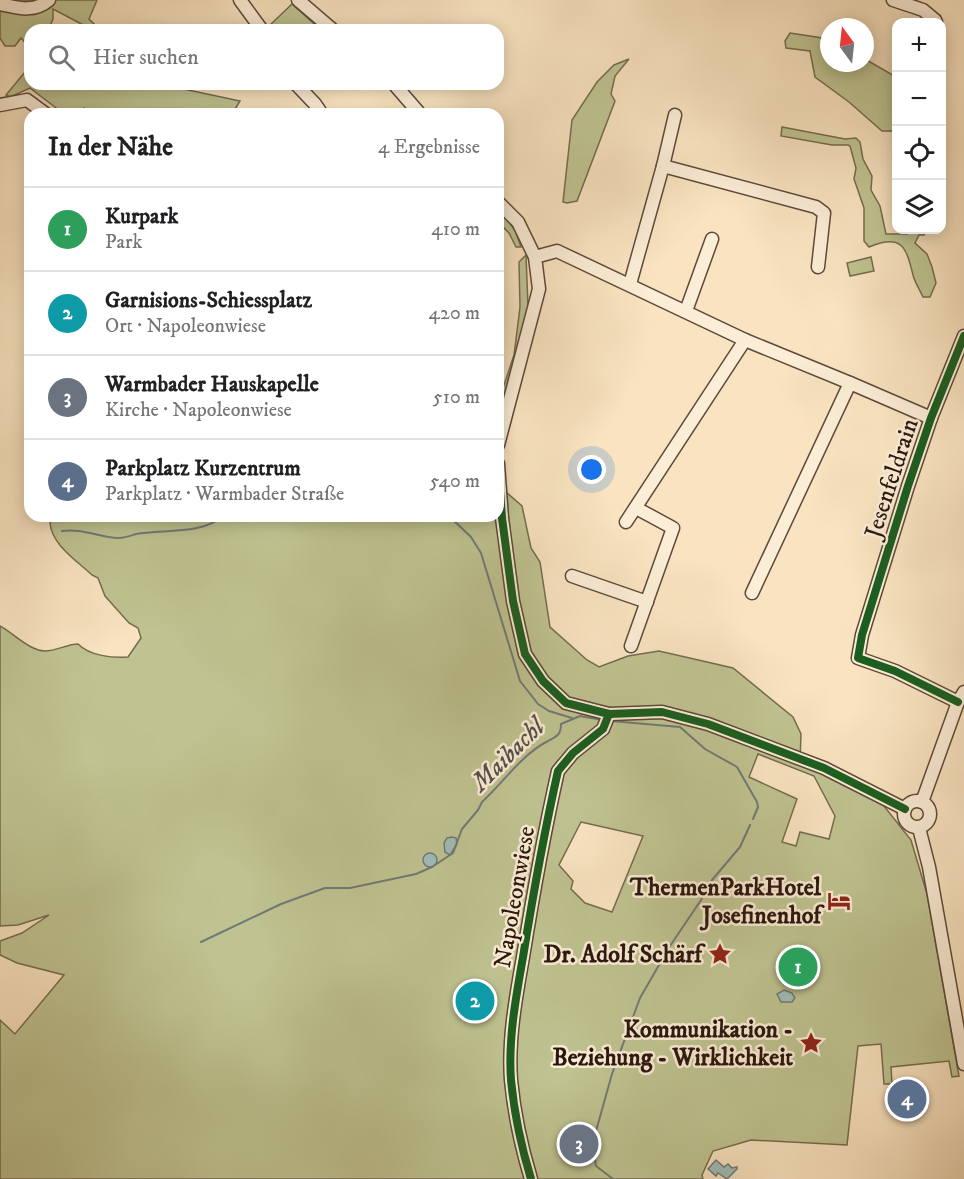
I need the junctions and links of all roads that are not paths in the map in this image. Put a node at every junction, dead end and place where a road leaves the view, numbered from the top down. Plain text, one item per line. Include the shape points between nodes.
1 (49, 0) edge
2 (240, 0) edge
3 (298, 0) edge
4 (892, 0) edge
5 (0, 4) edge
6 (925, 5) edge
7 (934, 18) edge
8 (258, 24) edge
9 (326, 24) edge
10 (301, 90) edge
11 (309, 90) edge
12 (399, 90) edge
13 (0, 105) edge
14 (38, 108) edge
15 (316, 108) edge
16 (317, 108) edge
17 (415, 108) edge
18 (675, 115) dead end
19 (663, 166) junction
20 (504, 208) edge
21 (712, 239) dead end
22 (534, 257) junction
23 (818, 267) dead end
24 (630, 284) junction
25 (686, 311) junction
26 (964, 336) edge
27 (746, 340) junction
28 (850, 383) junction
29 (931, 418) junction
30 (504, 422) edge
31 (636, 508) junction
32 (503, 522) edge
33 (626, 522) dead end
34 (572, 576) dead end
35 (752, 592) dead end
36 (647, 602) junction
37 (631, 646) dead end
38 (961, 697) edge
39 (607, 718) junction
40 (922, 802) junction
41 (904, 809) junction
42 (919, 828) junction
43 (964, 1064) edge
44 (531, 1179) edge

1 - 5 street via 30,9
2 - 8 street
3 - 9 street
4 - 6 street
6 - 7 street
10 - 15 street
11 - 16 street
12 - 17 street
13 - 14 street via 27,100
18 - 19 street
19 - 23 street via 816,207 824,213
19 - 24 street
20 - 22 street via 518,222
21 - 25 street
22 - 24 street, Jesenfeldrain via 557,251
22 - 30 street via 539,289
24 - 25 street, Jesenfeldrain
25 - 27 street, Jesenfeldrain
26 - 29 street, Jesenfeldrain
27 - 28 street, Jesenfeldrain
27 - 31 street
28 - 29 street, Jesenfeldrain
28 - 35 street
29 - 38 street, Jesenfeldrain via 858,658
31 - 33 street
31 - 36 street via 673,528
32 - 39 street via 525,654 543,681 566,703
34 - 36 street
36 - 37 street
38 - 40 street
39 - 41 street via 662,712 708,724 824,768
39 - 44 street, Napoleonwiese via 603,729 558,771 527,928 515,1003 511,1080
40 - 41 street via 910,803
40 - 42 street via 930,816
41 - 42 street via 907,824
42 - 43 street

